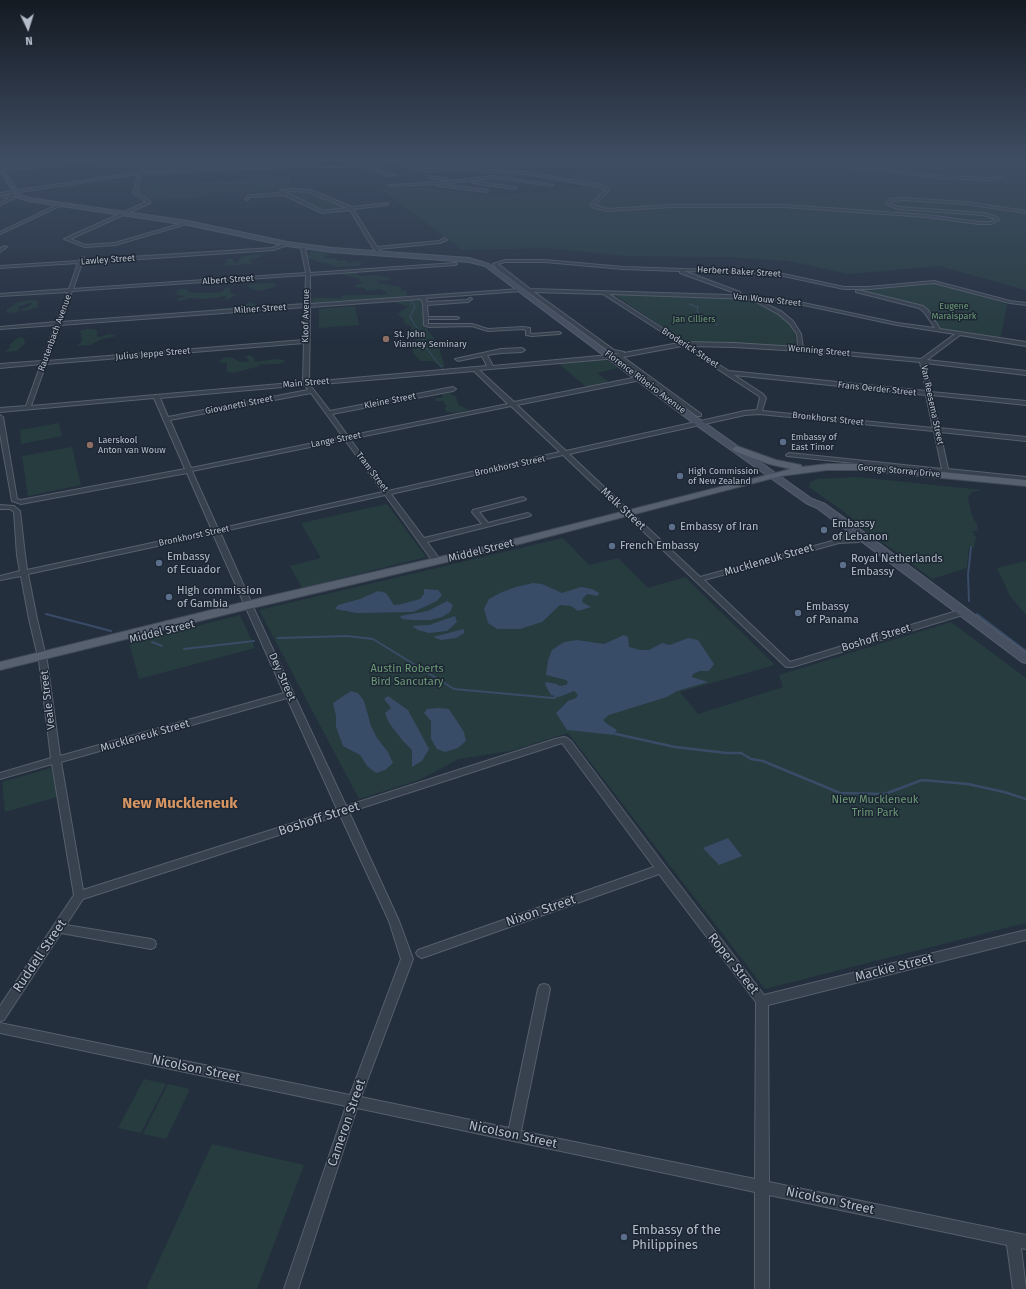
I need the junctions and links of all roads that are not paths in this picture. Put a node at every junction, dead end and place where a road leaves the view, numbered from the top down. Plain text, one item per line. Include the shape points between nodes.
1 (27, 221) edge
2 (105, 221) edge
3 (168, 221) edge
4 (358, 221) edge
5 (965, 221) edge
6 (995, 221) edge
7 (186, 224) junction
8 (0, 233) edge
9 (444, 239) dead end
10 (286, 245) junction
11 (5, 247) dead end
12 (301, 247) junction
13 (0, 251) edge
14 (377, 252) junction
15 (82, 260) junction
16 (456, 264) dead end
17 (0, 267) edge
18 (674, 270) junction
19 (308, 274) junction
20 (844, 288) junction
21 (70, 290) junction
22 (520, 290) junction
23 (604, 292) junction
24 (532, 294) junction
25 (0, 295) edge
26 (423, 297) junction
27 (747, 297) junction
28 (470, 299) dead end
29 (426, 304) junction
30 (1026, 304) edge
31 (306, 306) junction
32 (426, 318) junction
33 (457, 318) dead end
34 (59, 324) junction
35 (0, 328) edge
36 (938, 330) junction
37 (559, 333) dead end
38 (959, 334) junction
39 (306, 341) junction
40 (684, 344) junction
41 (1026, 344) edge
42 (522, 350) dead end
43 (801, 350) junction
44 (639, 352) junction
45 (484, 354) junction
46 (614, 354) junction
47 (458, 359) dead end
48 (922, 360) junction
49 (45, 362) junction
50 (0, 366) edge
51 (491, 368) junction
52 (475, 369) junction
53 (729, 373) junction
54 (1026, 373) edge
55 (643, 378) junction
56 (306, 383) junction
57 (453, 389) dead end
58 (312, 391) junction
59 (929, 394) junction
60 (156, 396) junction
61 (1026, 403) edge
62 (512, 404) junction
63 (28, 407) junction
64 (0, 410) edge
65 (759, 412) junction
66 (328, 413) junction
67 (0, 417) edge
68 (166, 419) junction
69 (699, 419) junction
70 (937, 430) junction
71 (347, 438) junction
72 (1026, 439) edge
73 (737, 448) junction
74 (2, 449) edge
75 (564, 454) junction
76 (789, 455) dead end
77 (827, 467) junction
78 (190, 470) junction
79 (945, 470) junction
80 (776, 477) junction
81 (1026, 479) edge
82 (1026, 483) edge
83 (1026, 491) edge
84 (388, 492) junction
85 (522, 499) dead end
86 (809, 501) junction
87 (0, 507) edge
88 (628, 514) junction
89 (528, 515) dead end
90 (486, 525) junction
91 (216, 531) junction
92 (852, 538) junction
93 (422, 541) junction
94 (437, 561) junction
95 (902, 566) junction
96 (25, 572) junction
97 (0, 578) edge
98 (700, 580) junction
99 (909, 580) junction
100 (249, 607) junction
101 (959, 613) junction
102 (43, 658) junction
103 (1026, 659) edge
104 (789, 665) joint
105 (0, 666) edge
106 (1026, 668) edge
107 (0, 672) edge
108 (289, 694) junction
109 (558, 740) joint
110 (56, 761) junction
111 (0, 776) edge
112 (343, 811) junction
113 (661, 869) junction
114 (79, 896) junction
115 (60, 928) junction
116 (1026, 935) edge
117 (151, 944) dead end
118 (422, 953) dead end
119 (407, 959) joint
120 (544, 989) dead end
121 (762, 1001) junction
122 (0, 1016) edge
123 (0, 1028) edge
124 (354, 1103) junction
125 (514, 1135) junction
126 (763, 1187) junction
127 (1019, 1240) edge
128 (291, 1289) edge
129 (762, 1289) edge
130 (1020, 1289) edge

1 - 8 street
2 - 7 street via 66,238 86,248 115,244
3 - 7 main road
4 - 14 street
5 - 6 street
7 - 10 main road
9 - 14 street via 440,242
10 - 12 main road
10 - 15 street, Lawley Street via 273,249
11 - 13 street
12 - 14 main road
12 - 14 main road
12 - 19 street, Kloof Avenue
14 - 22 main road, Florence Ribeiro Avenue via 482,263
15 - 17 street, Lawley Street
15 - 21 street, Rautenbach Avenue
16 - 19 street, Albert Street
18 - 20 street, Herbert Baker Street via 774,273
18 - 24 street, Herbert Baker Street via 545,261 495,264
18 - 27 street
19 - 21 street, Albert Street
19 - 31 street, Kloof Avenue
20 - 30 street, Herbert Baker Street via 934,282
20 - 36 street via 921,307
21 - 25 street, Albert Street
21 - 34 street, Rautenbach Avenue
22 - 24 main road, Florence Ribeiro Avenue
22 - 26 street, Milner Street
23 - 24 street, Van Wouw Street
23 - 27 street, Van Wouw Street
23 - 40 street, Broderick Street
24 - 46 main road, Florence Ribeiro Avenue
26 - 29 street
26 - 31 street, Milner Street
27 - 36 street, Van Wouw Street via 790,301
27 - 43 street via 780,313 792,322 800,334
28 - 29 street
29 - 32 street
31 - 34 street, Milner Street
31 - 39 street, Kloof Avenue
32 - 33 street
32 - 37 street via 426,325 434,327 472,325 488,330 523,328 528,329 530,335
34 - 35 street, Milner Street
34 - 49 street, Rautenbach Avenue
36 - 38 street, Van Wouw Street
38 - 41 street, Van Wouw Street
38 - 48 street, Van Reesema Street
39 - 49 street, Julius Jeppe Street
39 - 56 street, Kloof Avenue
40 - 43 street, Wenning Street
40 - 44 street, Wenning Street
40 - 53 street, Broderick Street
42 - 45 street
43 - 48 street, Wenning Street
44 - 46 street, Wenning Street
44 - 46 street
45 - 47 street
45 - 51 street
46 - 51 street, Main Street
46 - 55 main road, Florence Ribeiro Avenue
48 - 54 street, Wenning Street
48 - 59 street, Van Reesema Street
49 - 50 street, Julius Jeppe Street
49 - 63 street, Rautenbach Avenue
51 - 52 street, Main Street
52 - 56 street, Main Street
52 - 62 street, Melk Street
53 - 59 street, Frans Oerder Street
53 - 65 street, Broderick Street via 762,396
55 - 62 street, Lange Street
55 - 69 main road, Florence Ribeiro Avenue
56 - 58 street, Tram Street
56 - 60 street, Main Street
57 - 66 street, Kleine Street
58 - 66 street, Tram Street
58 - 68 street, Giovanetti Street
59 - 61 street, Frans Oerder Street
59 - 70 street, Van Reesema Street
60 - 63 street, Main Street
60 - 68 street, Dey Street
62 - 71 street, Lange Street
62 - 75 street, Melk Street
63 - 64 street, Main Street
65 - 69 street, Bronkhorst Street
65 - 70 street, Bronkhorst Street
66 - 71 street, Tram Street
67 - 74 street
68 - 78 street, Dey Street
69 - 73 main road, Florence Ribeiro Avenue
69 - 75 street, Bronkhorst Street
70 - 72 street, Bronkhorst Street
70 - 79 street, Van Reesema Street
71 - 78 street, Lange Street
71 - 84 street, Tram Street
73 - 77 main road via 784,465
73 - 80 main road, Florence Ribeiro Avenue
74 - 78 street, Lange Street via 14,500 19,502
75 - 84 street, Bronkhorst Street
75 - 88 street, Melk Street
76 - 79 street, George Storrar Drive
77 - 80 main road, George Storrar Drive
77 - 82 main road, George Storrar Drive via 884,468
78 - 91 street, Dey Street
79 - 81 street, George Storrar Drive
80 - 83 main road, George Storrar Drive via 848,473
80 - 86 main road, Florence Ribeiro Avenue
80 - 88 main road, Middel Street
84 - 91 street, Bronkhorst Street
84 - 93 street, Tram Street
85 - 90 street via 475,511
86 - 92 main road, Florence Ribeiro Avenue via 814,508
86 - 95 main road, Florence Ribeiro Avenue via 821,506
87 - 96 street, Veale Street via 12,506 17,511
88 - 94 main road, Middel Street
88 - 98 street, Melk Street
89 - 90 street
90 - 93 street
91 - 96 street, Bronkhorst Street
91 - 100 street, Dey Street
92 - 98 street, Muckleneuk Street
92 - 99 main road, Florence Ribeiro Avenue
93 - 94 street, Tram Street
94 - 100 main road, Middel Street
95 - 99 main road via 901,569 910,577
95 - 101 main road, Florence Ribeiro Avenue
96 - 97 street, Bronkhorst Street
96 - 102 street, Veale Street
98 - 104 street, Melk Street
99 - 101 main road, Florence Ribeiro Avenue
100 - 102 main road, Middel Street
100 - 108 street, Dey Street
101 - 103 main road, Florence Ribeiro Avenue
101 - 104 street, Boshoff Street
101 - 106 main road, Florence Ribeiro Avenue
102 - 105 main road, Middel Street
102 - 107 main road, Middel Street
102 - 110 street, Veale Street
108 - 110 street, Muckleneuk Street
108 - 112 street, Dey Street
109 - 112 street, Boshoff Street
109 - 113 street, Roper Street via 568,743
110 - 111 street, Muckleneuk Street
110 - 114 street, Veale Street
112 - 114 street, Boshoff Street
112 - 119 street, Dey Street via 394,922
113 - 118 street, Nixon Street
113 - 121 street, Roper Street
114 - 115 street, Ruddell Street
115 - 117 street
115 - 122 street, Ruddell Street
116 - 121 street, Mackie Street
119 - 124 street, Cameron Street
120 - 125 street
121 - 126 street, Roper Street
123 - 124 street, Nicolson Street
124 - 125 street, Nicolson Street
124 - 128 street, Cameron Street
125 - 126 street, Nicolson Street
126 - 127 street, Nicolson Street
126 - 129 street, Roper Street
127 - 130 street

